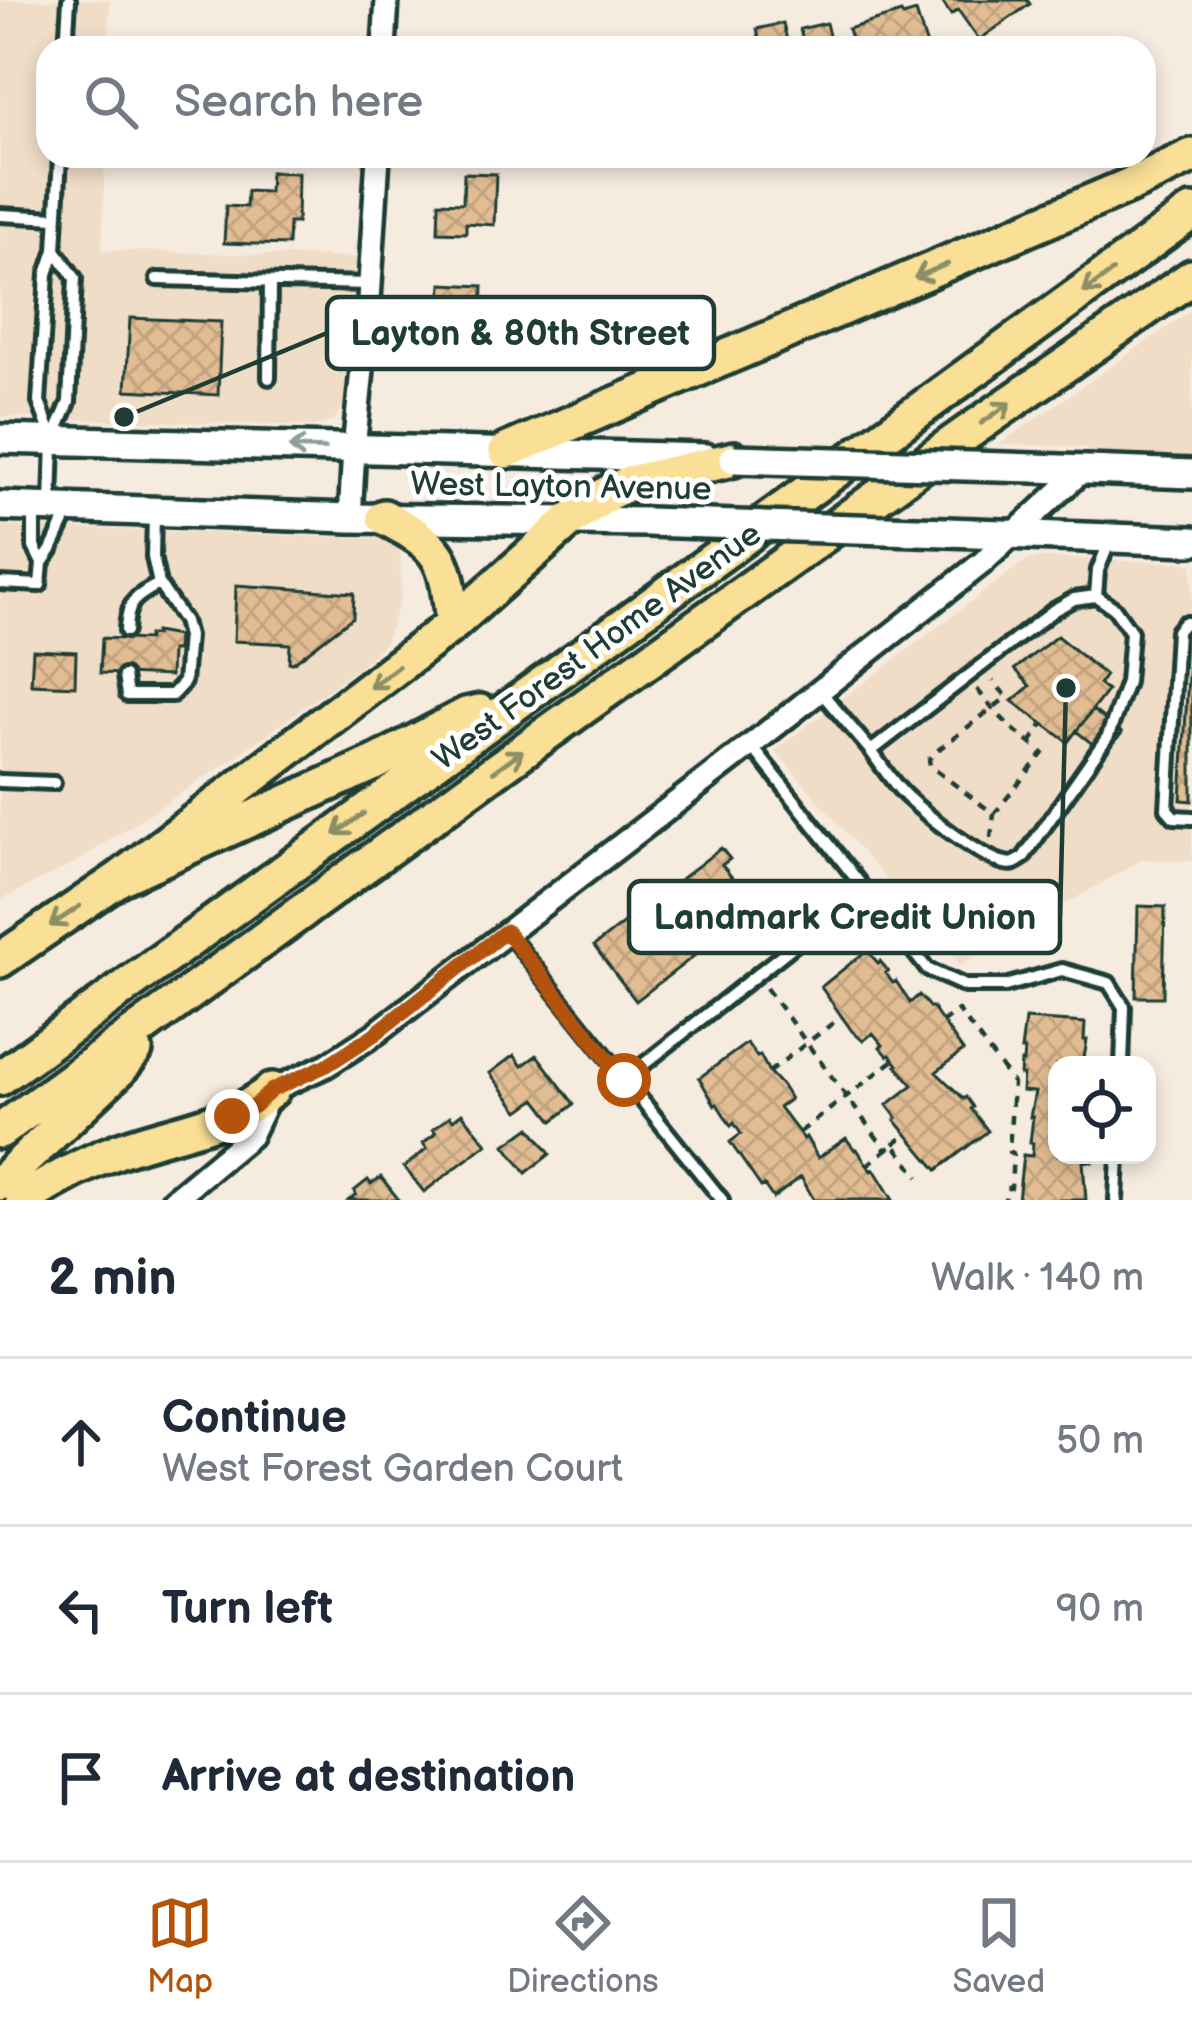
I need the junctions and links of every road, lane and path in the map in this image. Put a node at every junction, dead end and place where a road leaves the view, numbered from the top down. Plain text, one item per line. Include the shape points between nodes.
1 (69, 0) edge
2 (387, 0) edge
3 (67, 36) edge
4 (386, 36) edge
5 (1192, 156) edge
6 (59, 168) edge
7 (377, 168) edge
8 (1192, 212) edge
9 (0, 215) edge
10 (56, 218) junction
11 (55, 250) junction
12 (1192, 277) edge
13 (157, 279) dead end
14 (270, 282) junction
15 (370, 284) junction
16 (269, 378) dead end
17 (0, 439) edge
18 (53, 440) junction
19 (353, 449) junction
20 (506, 452) junction
21 (734, 459) junction
22 (1083, 470) junction
23 (1192, 474) edge
24 (0, 506) edge
25 (51, 507) junction
26 (154, 511) junction
27 (384, 517) junction
28 (350, 518) junction
29 (569, 520) junction
30 (1192, 525) edge
31 (1014, 535) junction
32 (1110, 540) junction
33 (1192, 541) edge
34 (42, 563) junction
35 (0, 583) edge
36 (159, 584) junction
37 (1096, 596) junction
38 (1192, 623) edge
39 (453, 624) junction
40 (126, 631) dead end
41 (124, 676) dead end
42 (992, 680) dead end
43 (820, 691) junction
44 (511, 705) junction
45 (992, 709) junction
46 (1043, 724) dead end
47 (1030, 743) junction
48 (752, 745) junction
49 (871, 751) junction
50 (0, 781) edge
51 (54, 784) dead end
52 (994, 814) junction
53 (1192, 818) edge
54 (992, 835) dead end
55 (121, 878) junction
56 (865, 889) junction
57 (506, 931) junction
58 (0, 960) edge
59 (756, 973) junction
60 (159, 1016) junction
61 (842, 1016) dead end
62 (942, 1023) dead end
63 (806, 1043) junction
64 (1122, 1056) edge
65 (894, 1060) dead end
66 (769, 1072) dead end
67 (0, 1078) edge
68 (624, 1080) junction
69 (272, 1090) junction
70 (846, 1096) junction
71 (0, 1130) edge
72 (800, 1132) dead end
73 (908, 1133) dead end
74 (895, 1144) junction
75 (886, 1150) junction
76 (1118, 1164) edge
77 (867, 1165) dead end
78 (919, 1178) dead end
79 (0, 1183) edge
80 (23, 1200) edge
81 (173, 1200) edge
82 (722, 1200) edge
83 (1005, 1200) edge
84 (1116, 1200) edge

1 - 3 lane
2 - 4 street
5 -> 20 main road
6 - 10 lane
7 - 15 street
8 -> 44 main road, West Forest Home Avenue
9 - 10 lane
10 - 11 lane
11 - 18 lane via 39,402
11 - 18 lane via 75,278 70,401
60 -> 12 main road, West Forest Home Avenue
13 - 14 lane
14 - 15 lane
14 - 16 lane
15 - 19 street
17 - 18 main road, West Layton Avenue
19 -> 18 main road, West Layton Avenue
18 - 25 lane
19 - 20 main road, West Layton Avenue
19 - 28 street
20 - 21 main road, West Layton Avenue
21 - 22 main road, West Layton Avenue, bridge
21 - 29 main road via 628,483
22 - 23 main road, West Layton Avenue
22 - 31 street
24 - 25 main road, West Layton Avenue
25 - 26 main road, West Layton Avenue
25 - 34 lane via 51,550
25 - 34 lane via 34,547
26 - 28 main road, West Layton Avenue
26 - 36 lane
27 - 28 main road, West Layton Avenue
27 - 29 main road, West Layton Avenue
27 - 39 main road via 433,547
29 - 31 main road, West Layton Avenue, bridge
29 - 39 main road
30 - 32 main road
31 - 32 main road, West Layton Avenue
31 - 43 street
32 - 33 main road, West Layton Avenue
32 - 37 lane
34 - 35 lane via 40,585
36 - 40 lane via 135,597
36 - 41 lane via 184,621 184,682 172,694 127,695
37 - 49 lane via 1054,610
37 - 49 lane via 1131,632 1127,682 1108,736 1016,863 958,836 906,796
38 - 53 lane via 1177,632 1167,809
39 -> 55 main road
42 - 45 path via 1007,697
43 - 48 street
43 - 49 lane
44 - 55 main road via 466,715
44 -> 67 main road, West Forest Home Avenue
45 - 47 path
45 - 52 path via 929,759
46 - 47 path
47 - 52 path via 1042,753
48 - 56 lane
48 - 57 street
50 - 51 lane
52 - 54 path
55 -> 58 main road
56 - 59 lane
56 - 64 lane via 927,968 965,986 1005,986 1062,970 1108,982 1124,1007
57 - 68 lane
57 - 69 street via 375,1034
59 - 63 path
59 - 68 lane
60 - 71 main road, West Forest Home Avenue
60 - 79 main road via 120,1069
61 - 63 path
62 - 83 path via 958,1010 1012,1083
63 - 66 path
63 - 70 path
65 - 70 path
68 - 82 lane
69 - 80 main road via 232,1116 115,1152
69 - 81 street via 250,1136
70 - 72 path
70 - 75 path
73 - 74 path
74 - 75 path
74 - 78 path
75 - 77 path
76 - 84 lane

